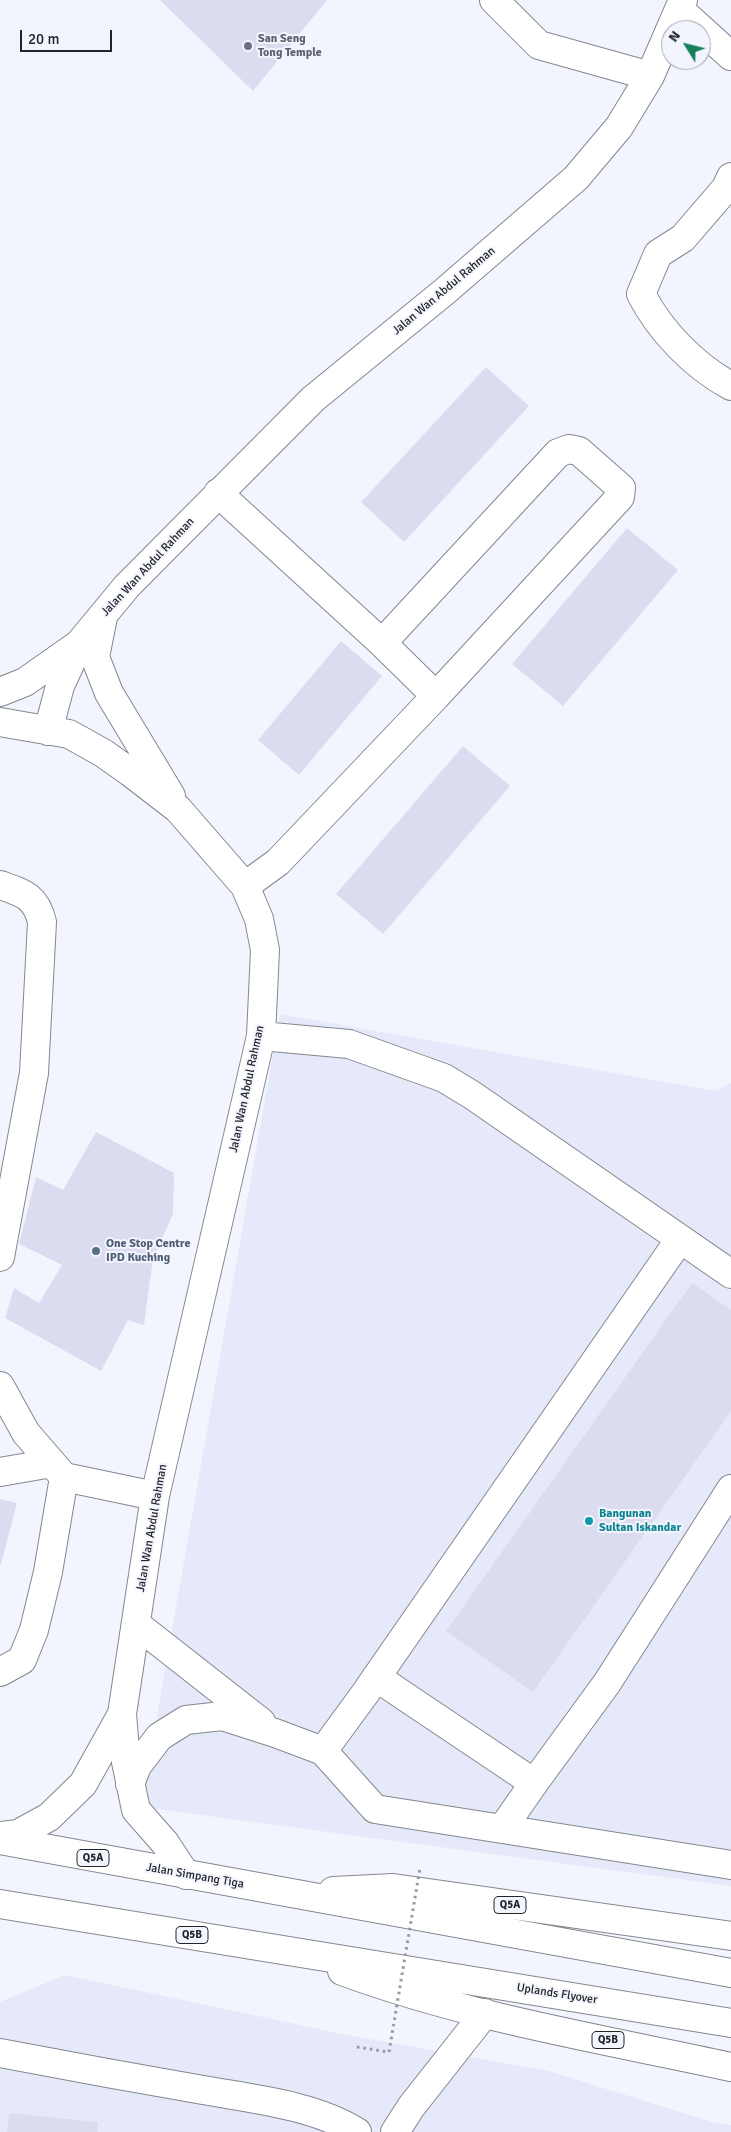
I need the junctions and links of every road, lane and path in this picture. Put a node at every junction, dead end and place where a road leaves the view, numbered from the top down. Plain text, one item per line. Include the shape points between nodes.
1 (494, 0) edge
2 (681, 4) edge
3 (731, 56) edge
4 (650, 76) junction
5 (731, 177) edge
6 (731, 386) edge
7 (218, 493) junction
8 (105, 611) junction
9 (382, 642) junction
10 (79, 644) junction
11 (0, 692) edge
12 (436, 696) junction
13 (0, 722) edge
14 (48, 730) junction
15 (178, 809) junction
16 (0, 885) edge
17 (245, 886) junction
18 (261, 1036) junction
19 (680, 1239) junction
20 (0, 1257) edge
21 (731, 1274) edge
22 (0, 1386) edge
23 (58, 1470) junction
24 (0, 1472) edge
25 (731, 1489) edge
26 (155, 1496) junction
27 (136, 1624) junction
28 (0, 1672) edge
29 (376, 1677) junction
30 (122, 1714) junction
31 (276, 1733) junction
32 (323, 1751) junction
33 (534, 1783) junction
34 (130, 1784) junction
35 (502, 1829) junction
36 (0, 1836) edge
37 (0, 1840) edge
38 (731, 1865) edge
39 (420, 1868) dead end
40 (186, 1875) junction
41 (289, 1894) junction
42 (0, 1904) edge
43 (731, 1936) edge
44 (282, 1950) junction
45 (731, 1973) edge
46 (485, 2014) junction
47 (731, 2023) edge
48 (357, 2047) dead end
49 (0, 2053) edge
50 (731, 2067) edge
51 (357, 2132) edge
52 (395, 2132) edge

1 - 4 street via 538,44
2 - 3 street
2 - 4 street, Jalan Wan Abdul Rahman
4 - 7 street, Jalan Wan Abdul Rahman via 619,127 576,178 313,399
5 - 6 street via 726,188 683,238 658,254 641,294 650,312 689,357
7 - 8 street, Jalan Wan Abdul Rahman
7 - 9 street
8 - 10 street, Jalan Wan Abdul Rahman
8 - 15 street via 95,657 109,693
9 - 12 street
9 - 12 street via 558,453 569,448 579,451 621,488 620,497
10 - 11 street via 25,682
10 - 14 street, Jalan Wan Abdul Rahman via 60,686
12 - 17 street via 278,862
13 - 14 street
14 - 15 street, Jalan Wan Abdul Rahman via 69,734 103,753
15 - 17 street, Jalan Wan Abdul Rahman
16 - 20 street via 31,897 39,908 42,922 34,1073
17 - 18 street, Jalan Wan Abdul Rahman via 259,918 265,950
18 - 19 street via 348,1044 444,1078
18 - 26 street, Jalan Wan Abdul Rahman
19 - 21 street
19 - 29 street
22 - 23 street via 26,1433
23 - 24 street
23 - 26 street
23 - 28 street via 48,1572 34,1630 22,1660
25 - 33 street via 607,1683
26 - 27 street, Jalan Wan Abdul Rahman
27 - 30 street, Jalan Wan Abdul Rahman
27 - 31 street
29 - 32 street
29 - 33 street
30 - 34 street
30 - 36 street via 82,1784 49,1817 18,1834
31 - 32 street
31 - 34 street via 222,1716 186,1720 159,1737 138,1766
32 - 35 street via 375,1809
33 - 35 street
34 - 40 street via 136,1810 165,1843
35 - 38 street
37 - 40 street, Jalan Simpang Tiga / Q5A
39 - 48 path, bridge via 389,2052
40 - 41 street, Jalan Simpang Tiga / Q5A
41 - 43 street, Q5A via 394,1888
41 - 45 street, Jalan Simpang Tiga / Q5A
42 - 44 street, Q5B
44 - 46 street, Q5B via 373,1982
44 - 47 street, Uplands Flyover / Q5B
46 - 50 street, Q5B
46 - 52 street
49 - 51 street via 252,2099 318,2114

